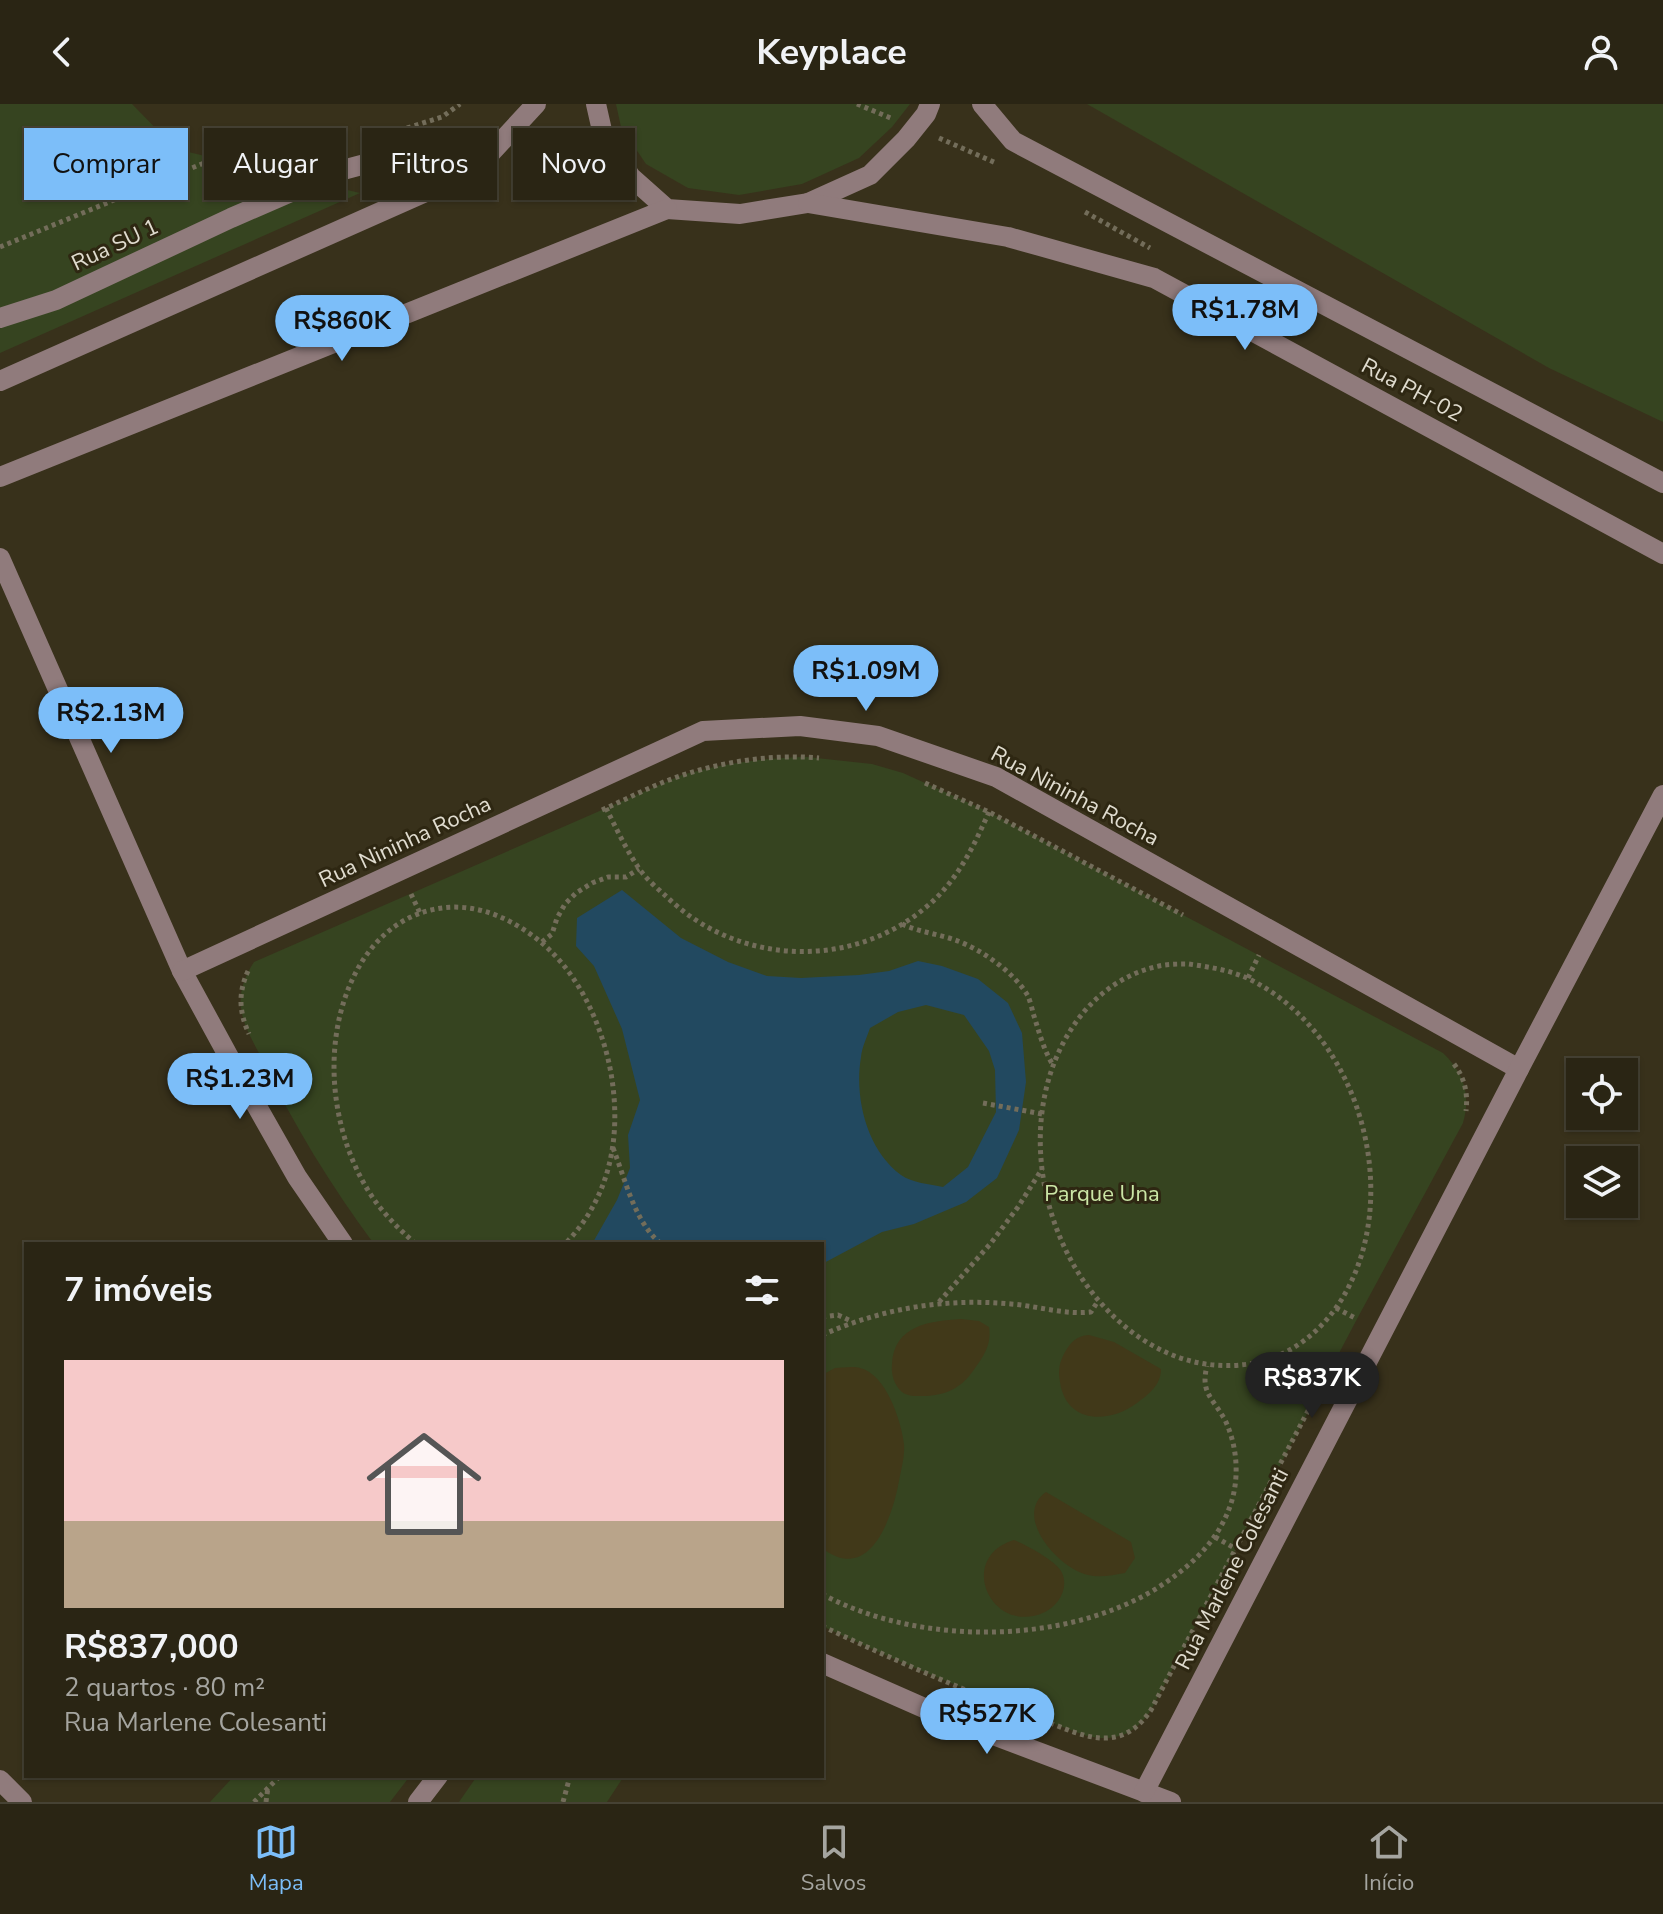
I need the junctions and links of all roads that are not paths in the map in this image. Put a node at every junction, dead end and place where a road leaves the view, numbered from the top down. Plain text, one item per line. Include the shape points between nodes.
1 (536, 104) edge
2 (596, 104) edge
3 (930, 104) edge
4 (982, 104) edge
5 (497, 146) edge
6 (362, 165) edge
7 (407, 200) edge
8 (808, 203) junction
9 (667, 209) junction
10 (0, 318) edge
11 (0, 381) edge
12 (0, 477) edge
13 (1663, 483) edge
14 (1663, 554) edge
15 (0, 558) edge
16 (1663, 795) edge
17 (182, 971) junction
18 (1519, 1069) junction
19 (342, 1242) edge
20 (824, 1664) edge
21 (436, 1778) edge
22 (0, 1780) edge
23 (1144, 1792) junction
24 (22, 1802) edge
25 (418, 1802) edge
26 (1171, 1802) edge

1 - 5 street
2 - 9 street via 603,135 631,177
3 - 8 street via 906,139 870,175
4 - 13 street, Rua PH-02 via 1013,141
6 - 10 street, Rua SU 1 via 231,218 56,300
7 - 11 street
8 - 9 street via 740,214
8 - 14 street, Rua PH-02 via 1008,237 1154,278
9 - 12 street
15 - 17 street
16 - 18 street, Rua Marlene Colesanti
17 - 18 street, Rua Nininha Rocha via 703,731 800,726 878,736 996,777
17 - 19 street via 297,1177
18 - 23 street, Rua Marlene Colesanti
20 - 23 street via 940,1715
21 - 25 street
22 - 24 street
23 - 26 street

